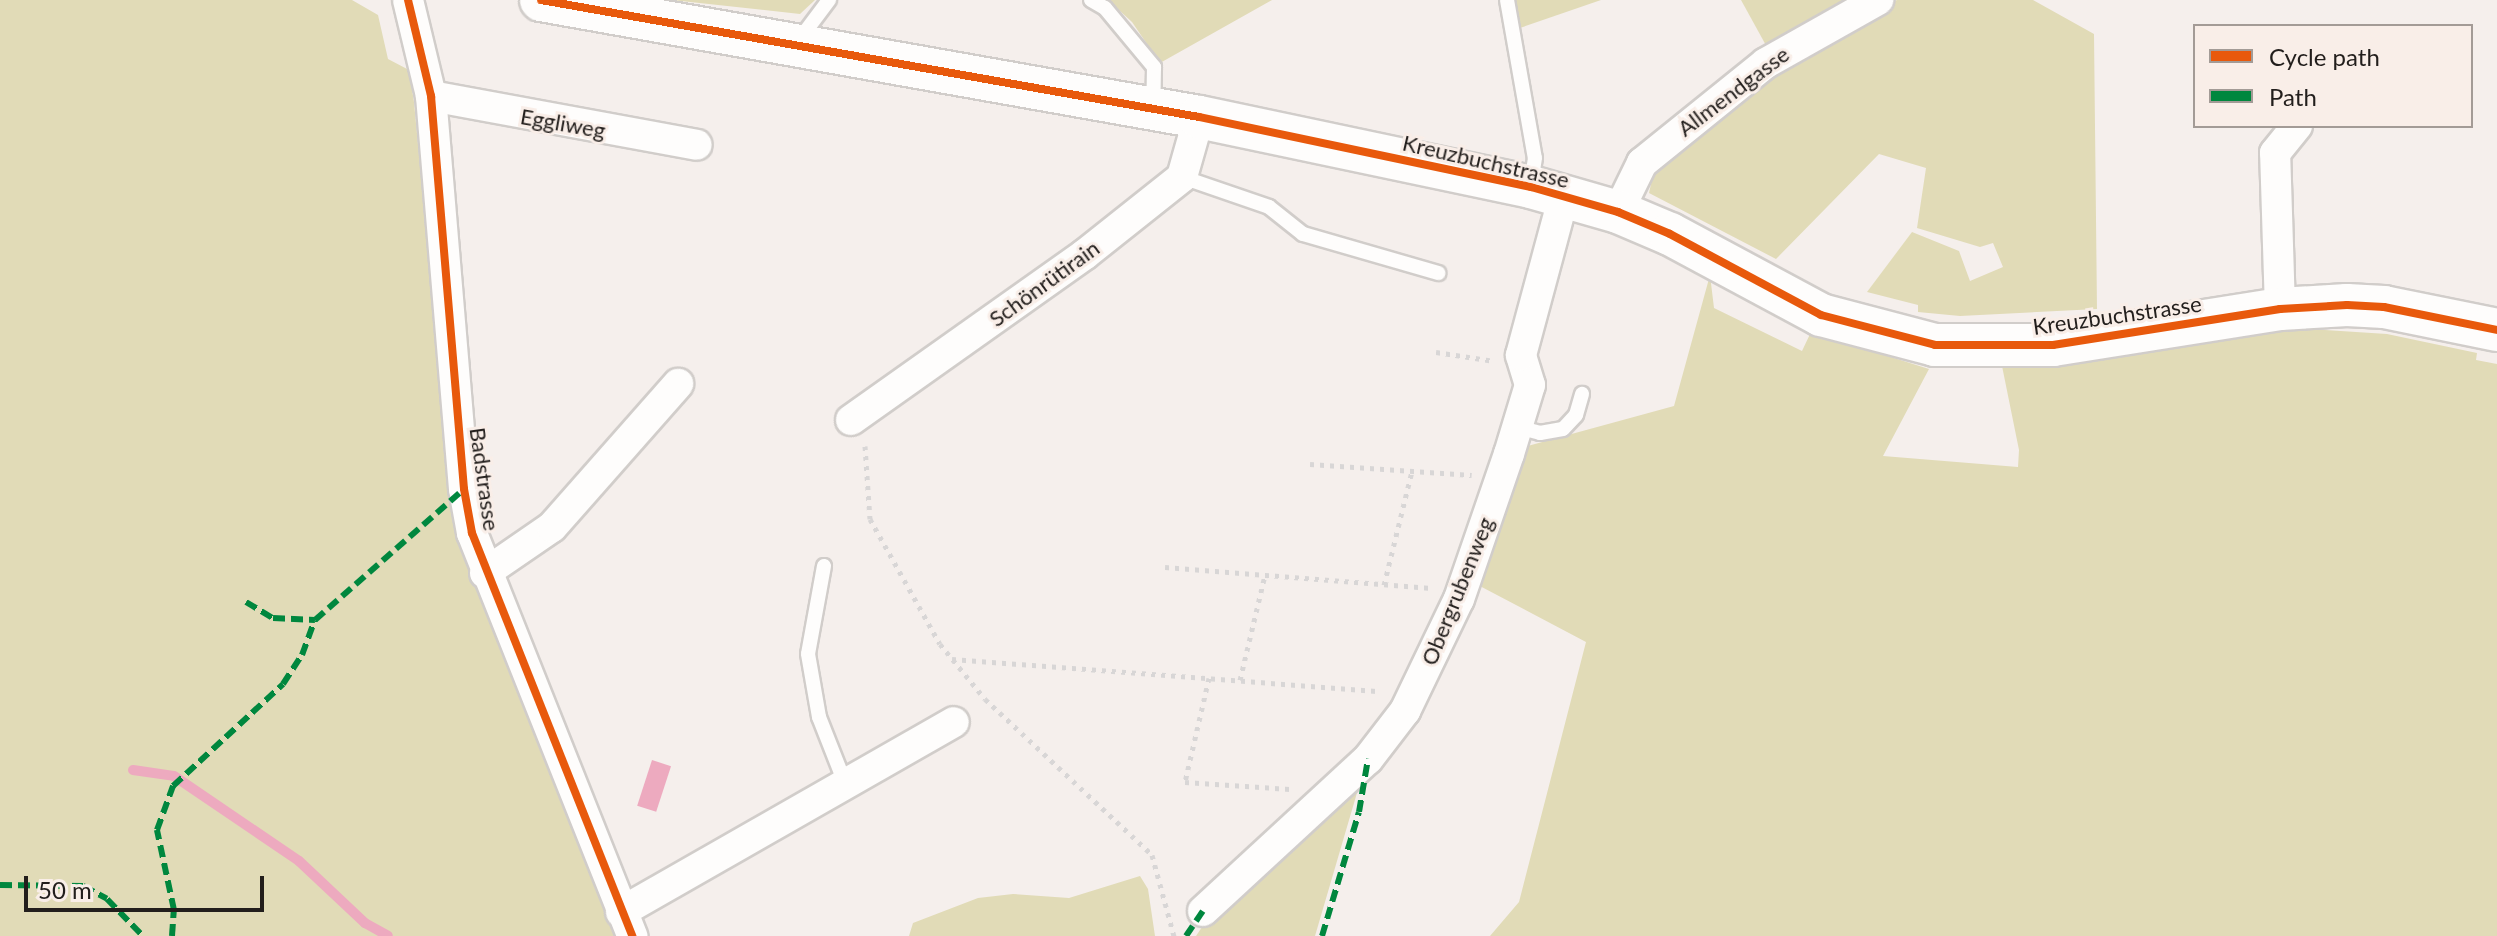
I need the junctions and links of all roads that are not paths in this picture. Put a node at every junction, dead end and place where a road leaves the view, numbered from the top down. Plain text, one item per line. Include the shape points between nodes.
1 (408, 0) edge
2 (541, 0) edge
3 (829, 0) edge
4 (1091, 0) edge
5 (1507, 0) edge
6 (1878, 0) edge
7 (796, 44) junction
8 (431, 96) junction
9 (1153, 109) junction
10 (1199, 117) junction
11 (2295, 128) edge
12 (697, 145) dead end
13 (1182, 177) junction
14 (1547, 192) junction
15 (1618, 212) junction
16 (1438, 273) dead end
17 (2280, 309) junction
18 (2497, 330) edge
19 (678, 384) dead end
20 (1582, 394) dead end
21 (851, 420) road end
22 (1518, 427) junction
23 (824, 566) dead end
24 (485, 573) junction
25 (954, 722) dead end
26 (845, 783) junction
27 (1203, 911) dead end
28 (626, 924) edge

1 - 8 street, Badstrasse
2 - 7 street, Kreuzbuchstrasse
3 - 7 lane
4 - 9 lane via 1105,8 1154,67
5 - 14 lane via 1535,158
6 - 15 street, Allmendgasse via 1766,63 1642,163
7 - 9 street, Kreuzbuchstrasse
8 - 12 street, Eggliweg
8 - 24 street, Badstrasse via 464,489
9 - 10 street, Kreuzbuchstrasse
10 - 13 street
10 - 14 street, Kreuzbuchstrasse
11 - 17 street via 2275,153
13 - 16 lane via 1269,207 1303,234
13 - 21 street, Schönrütirain via 1072,264
14 - 15 street, Kreuzbuchstrasse
14 - 22 street, Obergrubenweg via 1521,355 1530,385
15 - 17 street, Kreuzbuchstrasse via 1821,315 1935,345 2053,345
17 - 18 street, Kreuzbuchstrasse via 2384,307
19 - 24 street, Badstrasse via 552,527
20 - 22 lane via 1576,415 1563,429 1540,433
22 - 27 street, Obergrubenweg via 1462,591 1413,694 1368,759
23 - 26 lane via 808,654 819,717
24 - 28 street, Badstrasse
25 - 26 street, Badstrasse
26 - 28 street, Badstrasse

